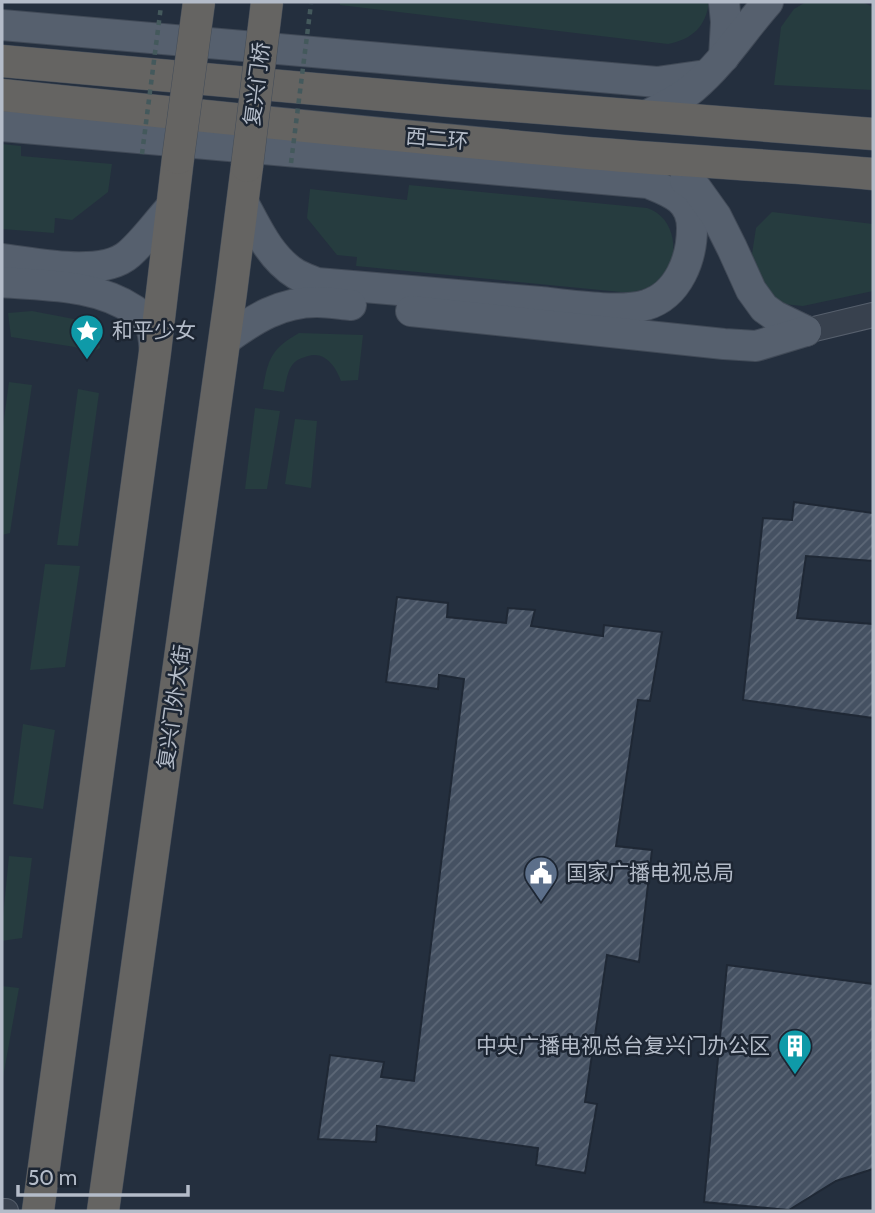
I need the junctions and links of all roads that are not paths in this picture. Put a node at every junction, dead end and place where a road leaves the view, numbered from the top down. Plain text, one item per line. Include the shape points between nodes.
1 (199, 2) edge
2 (267, 2) edge
3 (724, 2) edge
4 (768, 2) edge
5 (2, 25) edge
6 (2, 61) edge
7 (715, 66) junction
8 (2, 95) edge
9 (646, 116) junction
10 (2, 126) edge
11 (873, 134) edge
12 (580, 152) junction
13 (873, 174) edge
14 (243, 202) junction
15 (173, 205) junction
16 (2, 259) edge
17 (2, 282) edge
18 (873, 314) edge
19 (806, 331) junction
20 (225, 340) junction
21 (155, 352) junction
22 (38, 1211) edge
23 (103, 1211) edge

1 - 15 highway, bridge
2 - 14 highway, 复兴门桥, bridge
3 - 7 main road via 726,22
4 - 7 main road
5 - 7 main road via 657,82
6 - 9 highway, 西二环
7 - 9 main road via 694,88
8 - 12 highway, 西二环
9 - 11 highway, 西二环
10 - 14 main road via 648,183 682,201 692,217 692,239 681,276 648,305 618,308 551,303 317,283 283,264 263,240
12 - 13 highway, 西二环
12 - 19 main road via 689,181 716,216 764,308
14 - 20 highway, 复兴门外大街
15 - 16 main road via 128,256 107,264 75,268
15 - 21 highway
17 - 21 main road via 80,288 121,301 150,325
18 - 19 street
19 - 20 main road via 756,346 316,302 282,307 256,318
20 - 23 highway, 复兴门外大街
21 - 22 highway

